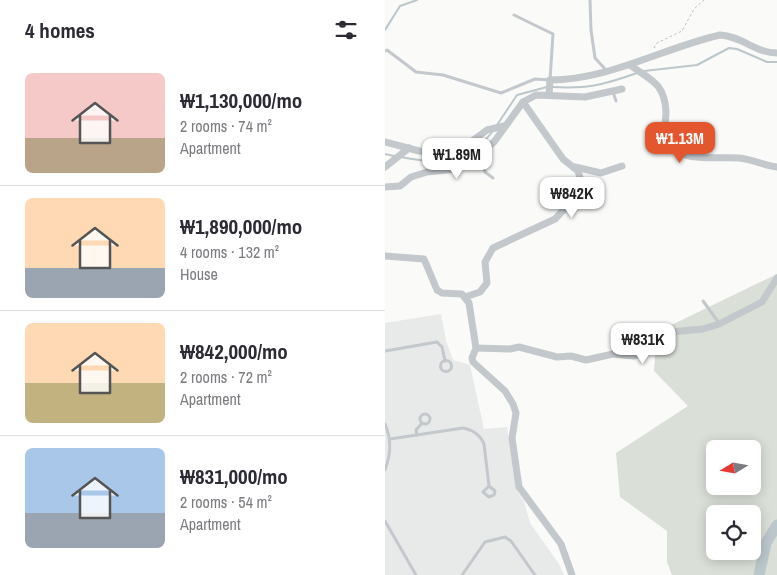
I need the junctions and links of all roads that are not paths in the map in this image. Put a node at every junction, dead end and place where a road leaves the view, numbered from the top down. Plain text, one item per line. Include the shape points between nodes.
1 (590, 0) edge
2 (514, 14) dead end
3 (385, 50) edge
4 (777, 53) edge
5 (633, 67) junction
6 (607, 70) junction
7 (550, 80) junction
8 (622, 89) dead end
9 (613, 92) junction
10 (549, 95) junction
11 (616, 101) dead end
12 (523, 102) junction
13 (504, 126) junction
14 (385, 142) edge
15 (494, 142) junction
16 (407, 149) junction
17 (388, 165) edge
18 (574, 166) junction
19 (622, 166) dead end
20 (777, 167) edge
21 (493, 178) dead end
22 (385, 187) edge
23 (385, 256) edge
24 (777, 278) edge
25 (465, 297) junction
26 (703, 301) dead end
27 (719, 324) junction
28 (476, 348) junction
29 (385, 351) edge
30 (445, 361) dead end
31 (422, 423) dead end
32 (385, 424) edge
33 (417, 435) junction
34 (391, 439) junction
35 (385, 470) edge
36 (489, 486) dead end
37 (385, 521) edge
38 (416, 575) edge
39 (462, 575) edge
40 (535, 575) edge
41 (572, 575) edge

1 - 6 lane via 595,58
2 - 7 lane via 553,34
3 - 7 lane via 416,72 443,75 501,94 535,79
4 - 5 street via 765,52 735,36 720,35
5 - 6 street
5 - 20 street via 662,89 666,112 664,138 671,147 692,158 740,158
6 - 7 street via 575,79
7 - 10 street
8 - 9 street
9 - 10 street via 585,97
9 - 11 lane
10 - 12 street via 536,95
12 - 13 street
12 - 18 street via 563,159
13 - 15 street
13 - 16 street via 487,130 465,147 450,153
14 - 16 street
15 - 21 lane via 483,166
15 - 22 street via 462,166 427,172 411,177 400,186
16 - 17 street
18 - 19 street via 601,172
18 - 25 street via 581,181 563,212 555,219 493,248 485,262 487,282 480,292
23 - 25 street via 423,259 437,290
24 - 27 street via 762,302
25 - 28 street
26 - 27 lane
27 - 28 street via 703,329 659,333 645,352 634,356 613,354 586,360 524,348
28 - 41 street via 473,362 505,391 516,413 512,438 522,494 561,544
29 - 30 lane via 437,342 442,347
31 - 33 lane via 416,430
32 - 34 lane
33 - 34 lane
33 - 36 lane via 463,428 477,434 484,444
34 - 35 lane
37 - 38 lane
39 - 40 lane via 485,542 505,537 511,540

